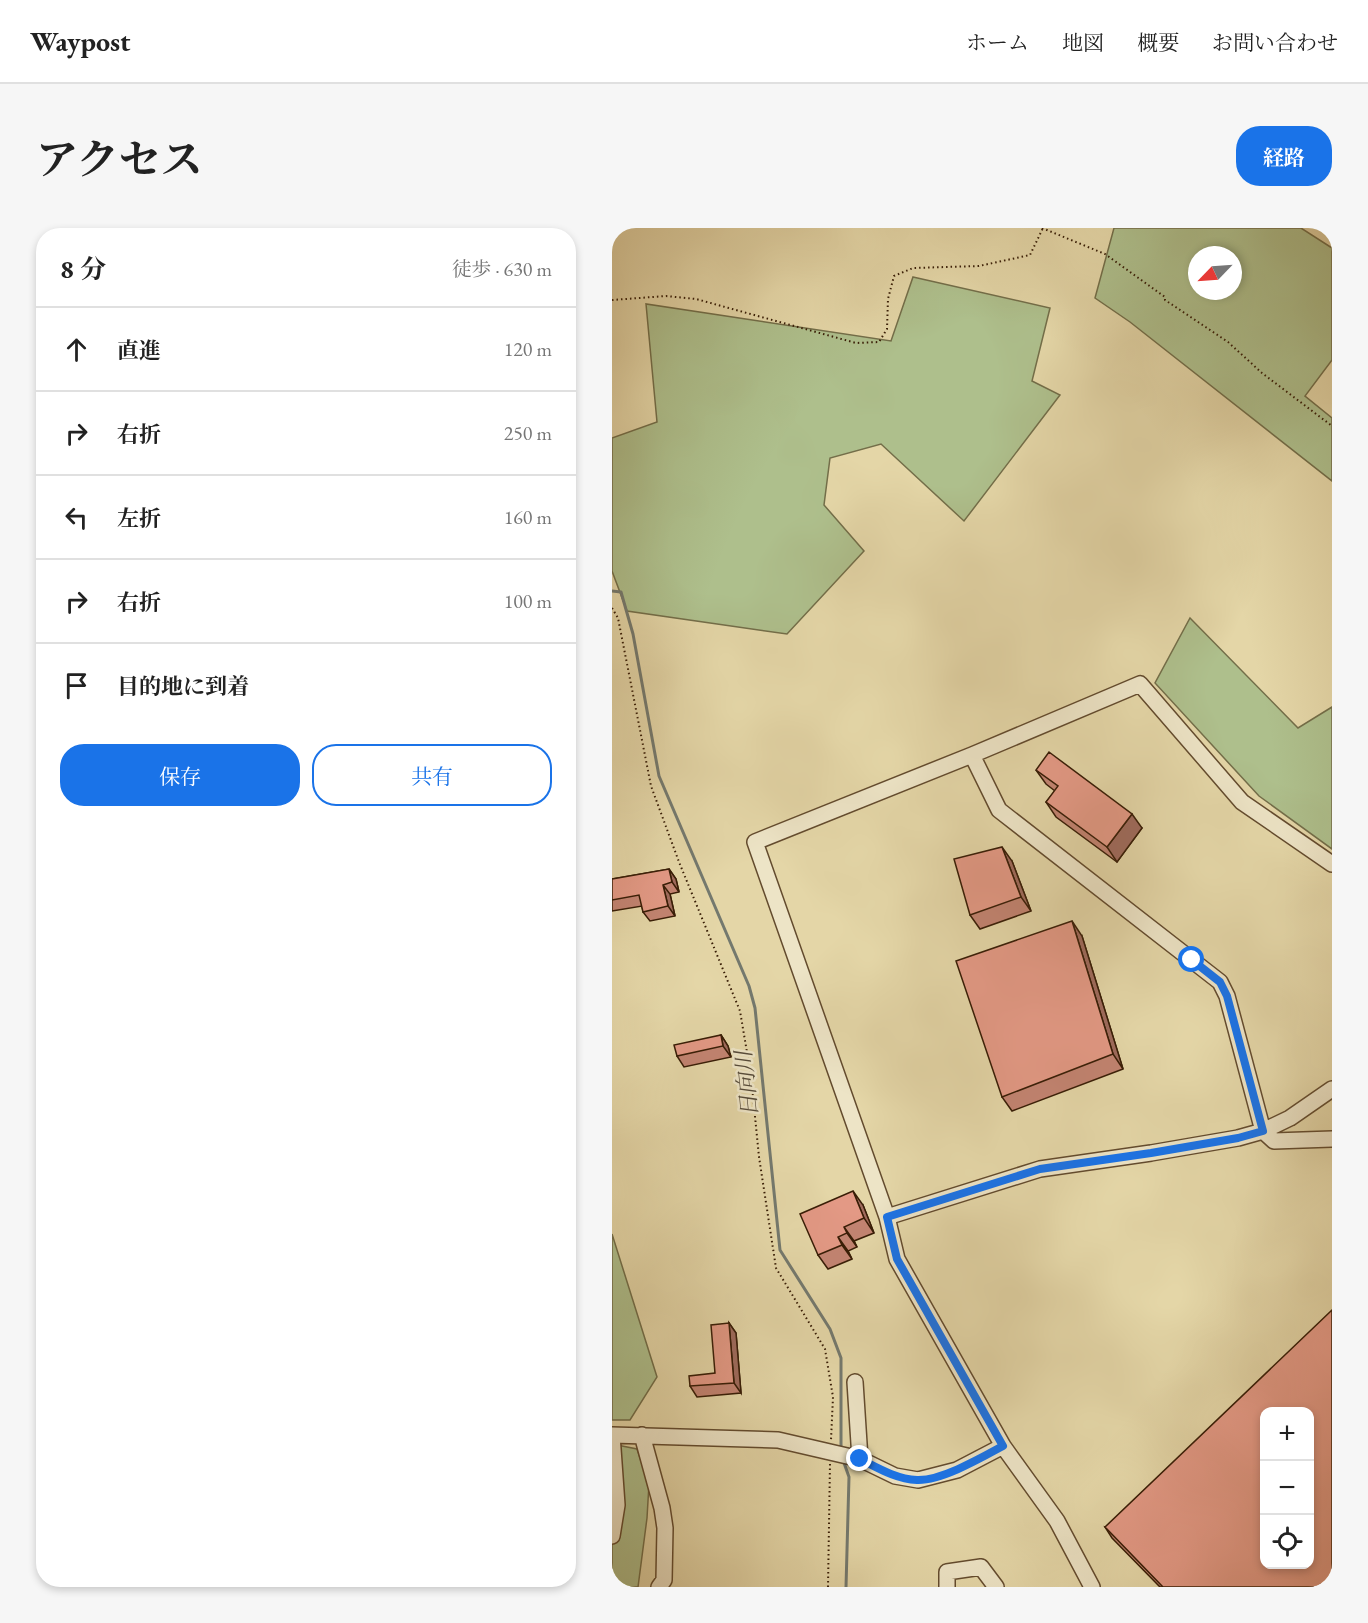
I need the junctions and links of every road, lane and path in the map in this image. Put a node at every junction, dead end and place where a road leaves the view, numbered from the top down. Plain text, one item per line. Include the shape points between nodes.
1 (1043, 228) edge
2 (612, 300) edge
3 (1332, 426) edge
4 (612, 608) edge
5 (972, 755) junction
6 (1332, 864) edge
7 (1332, 1089) edge
8 (1263, 1131) junction
9 (1332, 1139) edge
10 (887, 1217) junction
11 (855, 1382) dead end
12 (612, 1435) edge
13 (642, 1435) junction
14 (1003, 1446) junction
15 (830, 1451) junction
16 (860, 1459) junction
17 (612, 1536) edge
18 (659, 1587) edge
19 (828, 1587) edge
20 (947, 1587) edge
21 (996, 1587) edge
22 (1092, 1587) edge

1 - 2 path via 1030,255 979,266 913,268 894,276 887,329 879,342 856,343 696,299 666,296
1 - 3 path via 1105,254 1137,275
4 - 15 path via 618,618 651,786 740,1011 776,1268 825,1349 833,1397
5 - 6 street via 1140,684 1242,802
5 - 8 street via 999,810 1220,982
5 - 10 street via 755,842
7 - 8 street
8 - 9 street via 1274,1141
8 - 10 street via 1040,1169
10 - 14 street via 897,1259
11 - 16 street
12 - 13 street
12 - 17 street via 617,1505
13 - 15 street via 778,1440
13 - 18 street via 665,1528 664,1580
14 - 16 street via 957,1470 918,1480 895,1476
14 - 22 street via 1057,1521
15 - 16 street
15 - 19 path
20 - 21 street via 947,1572 981,1567

